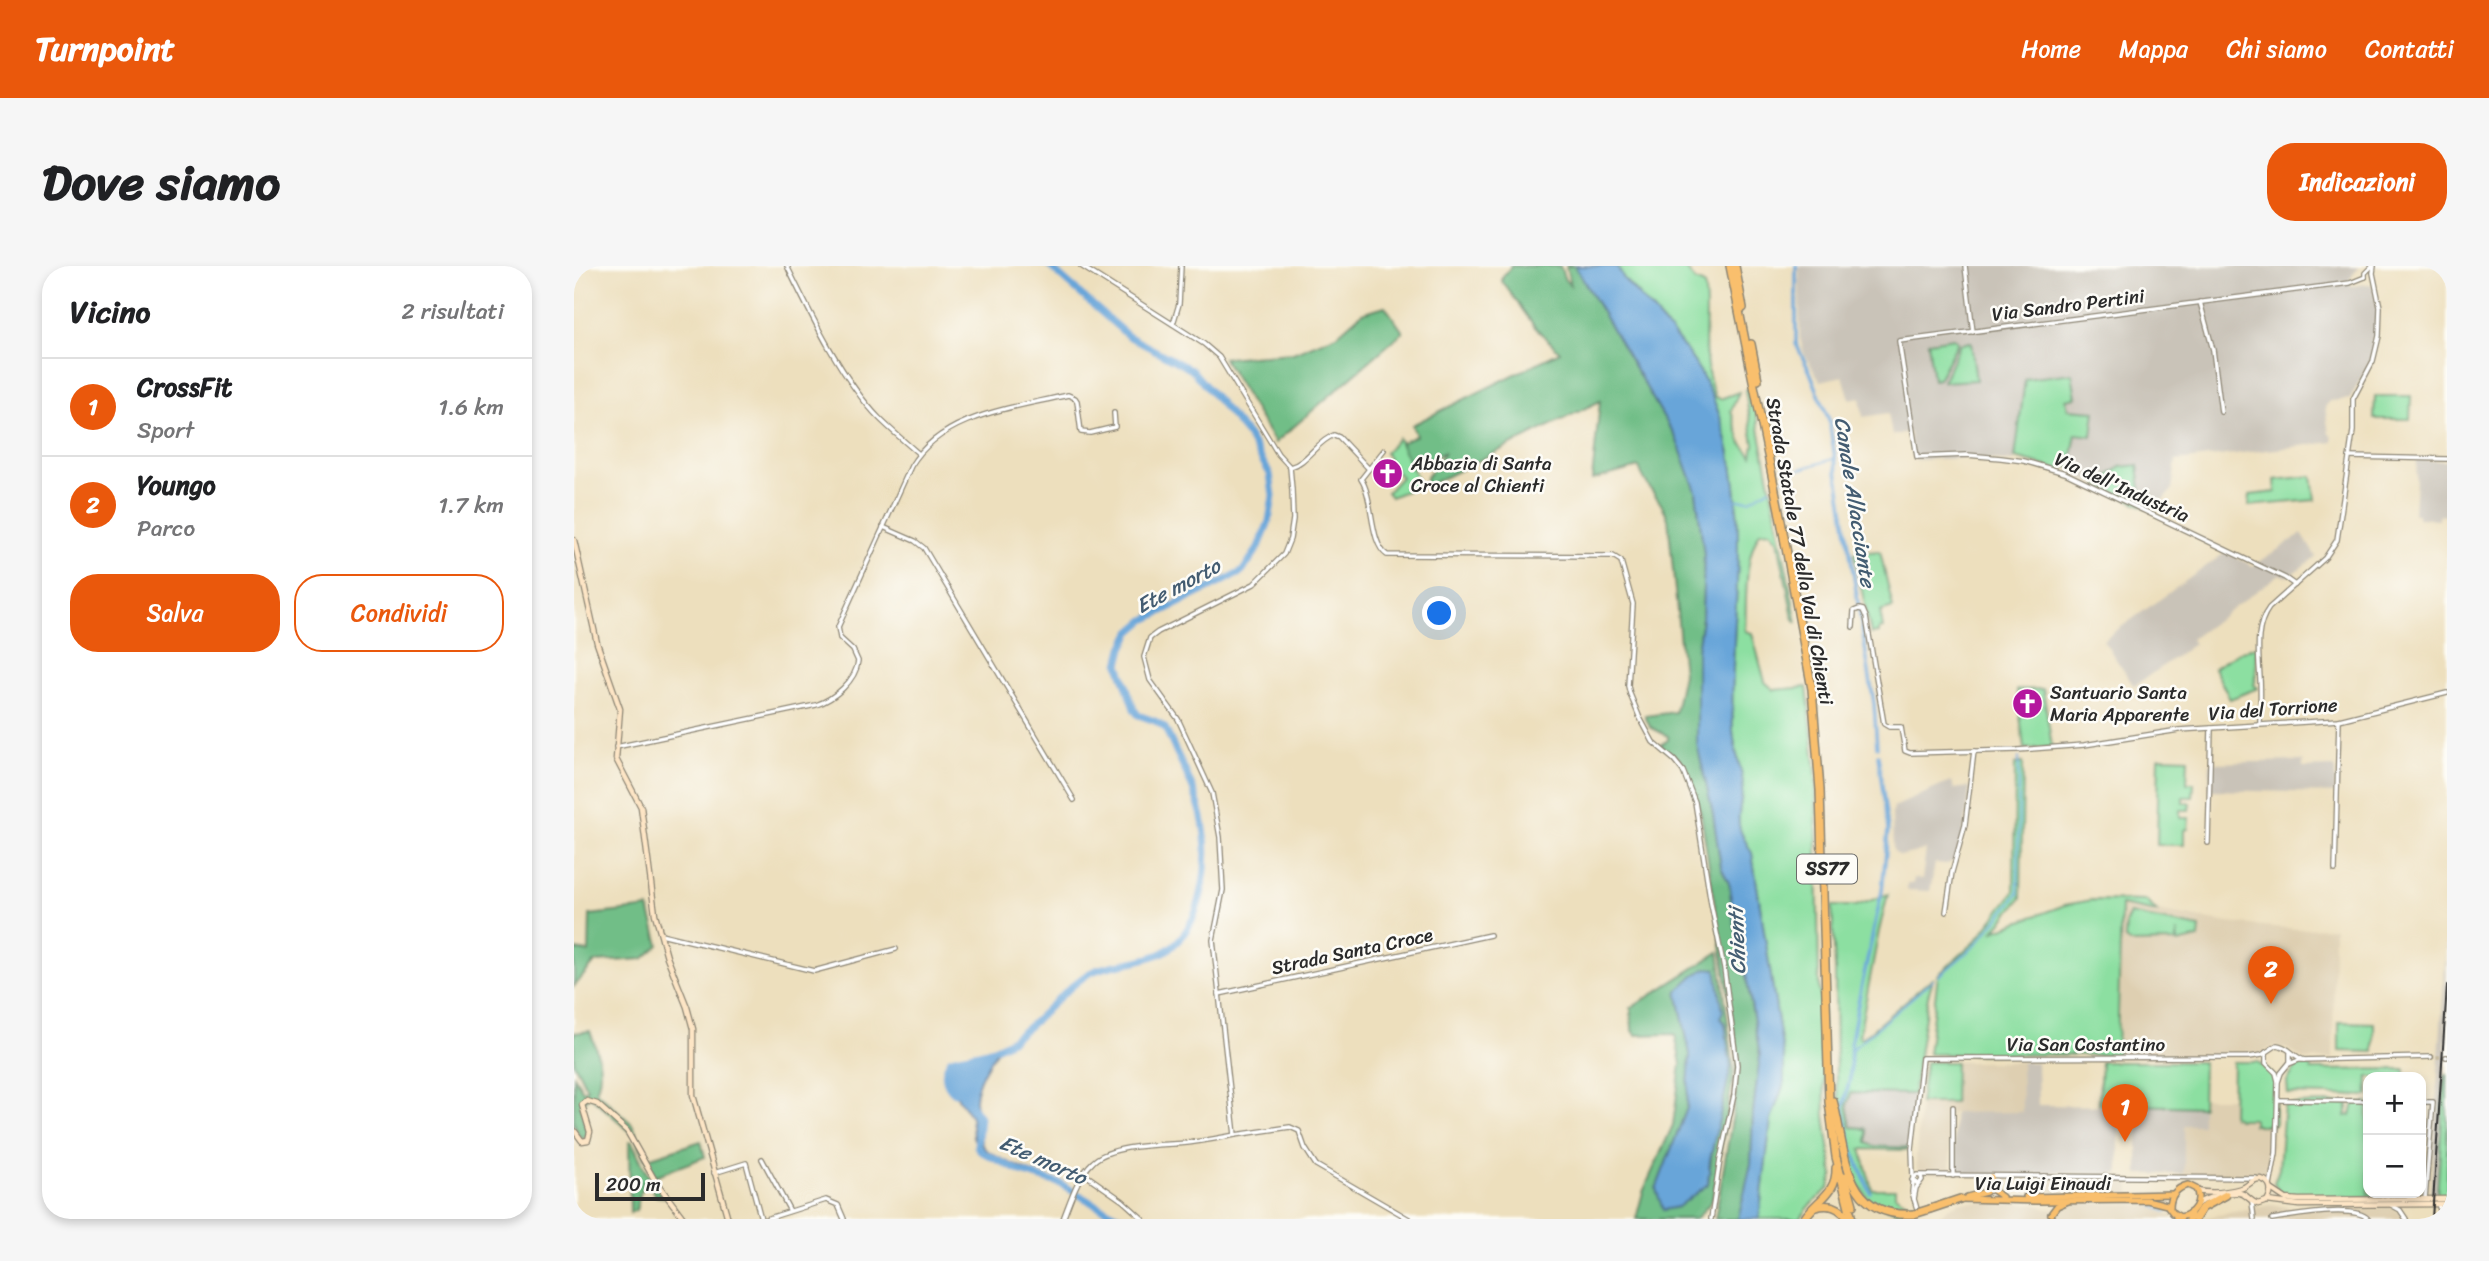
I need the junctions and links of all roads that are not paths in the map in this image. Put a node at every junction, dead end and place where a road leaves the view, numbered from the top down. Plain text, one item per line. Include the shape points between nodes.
1 (787, 266) edge
2 (1082, 266) edge
3 (1181, 266) edge
4 (1730, 266) edge
5 (1735, 266) edge
6 (1965, 266) edge
7 (2373, 266) edge
8 (2371, 275) junction
9 (2200, 302) junction
10 (1173, 324) junction
11 (1973, 331) junction
12 (1899, 341) joint
13 (1753, 366) junction
14 (2221, 412) dead end
15 (1114, 413) dead end
16 (1384, 450) dead end
17 (919, 454) junction
18 (2349, 457) junction
19 (2447, 459) edge
20 (1290, 467) junction
21 (1369, 469) junction
22 (883, 527) junction
23 (574, 540) edge
24 (2295, 585) junction
25 (1853, 627) dead end
26 (2447, 693) edge
27 (2339, 720) junction
28 (2260, 724) junction
29 (2211, 728) junction
30 (616, 747) junction
31 (1974, 751) junction
32 (1074, 800) dead end
33 (2207, 843) dead end
34 (2334, 870) dead end
35 (1946, 912) dead end
36 (661, 934) junction
37 (1490, 935) dead end
38 (896, 949) dead end
39 (1219, 995) junction
40 (2266, 1052) junction
41 (2290, 1052) junction
42 (2249, 1057) junction
43 (2431, 1058) tunnel mouth
44 (2304, 1060) junction
45 (2266, 1063) junction
46 (2289, 1064) junction
47 (2283, 1069) junction
48 (2273, 1070) junction
49 (2278, 1082) junction
50 (2278, 1100) junction
51 (1831, 1101) junction
52 (2363, 1101) edge
53 (2426, 1101) edge
54 (1953, 1107) dead end
55 (574, 1130) edge
56 (1235, 1135) junction
57 (762, 1159) dead end
58 (714, 1173) junction
59 (2272, 1174) junction
60 (1081, 1175) junction
61 (1953, 1176) junction
62 (1991, 1177) junction
63 (2237, 1178) junction
64 (2260, 1179) junction
65 (1917, 1180) junction
66 (1991, 1185) junction
67 (2248, 1186) junction
68 (2270, 1188) junction
69 (2237, 1189) junction
70 (2197, 1191) junction
71 (2174, 1194) junction
72 (2226, 1195) junction
73 (2002, 1197) junction
74 (1963, 1198) junction
75 (2071, 1199) junction
76 (2250, 1200) junction
77 (2425, 1200) junction
78 (2038, 1201) junction
79 (2267, 1201) junction
80 (2447, 1203) edge
81 (2261, 1204) junction
82 (2438, 1204) junction
83 (2196, 1205) junction
84 (2300, 1205) junction
85 (2391, 1205) junction
86 (2409, 1205) junction
87 (2341, 1206) junction
88 (2170, 1208) junction
89 (1812, 1209) junction
90 (790, 1212) junction
91 (2338, 1213) junction
92 (1914, 1215) edge
93 (2051, 1216) edge
94 (2441, 1216) edge
95 (2191, 1217) edge
96 (2308, 1217) edge
97 (2178, 1218) edge
98 (2254, 1218) edge
99 (684, 1219) edge
100 (728, 1219) edge
101 (764, 1219) edge
102 (844, 1219) edge
103 (1063, 1219) edge
104 (1143, 1219) edge
105 (1409, 1219) edge
106 (1712, 1219) edge
107 (1804, 1219) edge
108 (1852, 1219) edge
109 (2273, 1219) edge
110 (2369, 1219) edge
111 (2406, 1219) edge

1 - 17 street via 810,315 859,393
2 - 10 street
3 - 10 street
4 - 13 highway, Strada Statale 77 della Val di Chienti / SS77
5 - 13 highway, Strada Statale 77 della Val di Chienti / SS77
6 - 11 street
7 - 8 street
8 - 9 street, Via Sandro Pertini via 2350,283
8 - 18 street via 2380,307 2379,336 2353,399
9 - 11 street, Via Sandro Pertini
9 - 14 street via 2213,350
10 - 20 street via 1219,357
11 - 12 street, Via Sandro Pertini
12 - 24 street, Via dell'Industria via 1917,457 1984,456 2065,473
13 - 51 highway, Strada Statale 77 della Val di Chienti / SS77 via 1805,634 1814,708
15 - 17 street via 1115,427 1081,432 1076,398 1068,395 977,417 941,435
16 - 21 street
17 - 22 street
18 - 19 street
18 - 24 street via 2337,540 2330,553
20 - 21 street via 1334,435
20 - 39 street via 1293,519 1284,554 1254,584 1150,638 1144,657 1150,680 1178,719 1212,793 1224,878 1213,940
21 - 106 street via 1361,479 1367,487 1379,546 1387,555 1614,556 1621,561 1634,612 1630,694 1653,742 1679,764 1695,802 1724,968 1737,1065
22 - 30 street via 838,627 839,638 857,656 858,667 832,699
22 - 32 street via 924,548
23 - 30 main road via 597,643 620,709
24 - 28 street via 2270,608 2261,624 2257,662
25 - 31 street, Via del Torrione via 1856,609 1863,610 1885,726 1901,727 1908,753
26 - 27 street, Via del Torrione
27 - 28 street, Via del Torrione
27 - 34 street
28 - 29 street, Via del Torrione
29 - 31 street, Via del Torrione via 2084,745
29 - 33 street
30 - 36 main road via 615,759 638,799 643,818 651,895
31 - 35 street via 1965,825
36 - 38 street via 814,971
36 - 58 main road via 693,1029 693,1095
37 - 39 street, Strada Santa Croce
39 - 56 street
40 - 41 street, Via San Costantino via 2280,1045
40 - 42 street, Via San Costantino
40 - 45 street
41 - 44 street, Via San Costantino
41 - 46 street
42 - 45 street, Via San Costantino
42 - 65 street, Via San Costantino via 1922,1058 1912,1167
43 - 44 street
44 - 46 street
45 - 48 street, Via San Costantino
46 - 47 street
47 - 48 street
47 - 49 street
48 - 49 street
49 - 50 street
50 - 52 street
50 - 59 street
51 - 89 highway via 1836,1174 1829,1193
51 - 92 highway via 1856,1192 1881,1211
51 - 108 highway, Strada Statale 77 della Val di Chienti / SS77 via 1836,1157
53 - 77 street via 2433,1102
54 - 61 street
55 - 99 main road via 582,1141 588,1140 582,1105 587,1101 597,1104 627,1131
56 - 60 street via 1117,1151 1098,1157
56 - 105 street via 1295,1128 1316,1165
57 - 90 street
58 - 100 main road
58 - 101 street via 746,1163
59 - 64 street
59 - 68 street
60 - 103 street
60 - 104 street via 1124,1201
61 - 62 street
61 - 65 street
62 - 63 street
62 - 66 main road
63 - 64 street
63 - 69 street via 2242,1181
64 - 67 main road, Via Luigi Einaudi
64 - 68 main road
65 - 92 street
66 - 73 main road
66 - 74 main road via 1986,1192
67 - 69 main road, Via Luigi Einaudi
67 - 76 main road
68 - 77 main road via 2292,1200
68 - 79 main road
69 - 70 main road, Via Luigi Einaudi
70 - 71 main road, Via Luigi Einaudi via 2188,1185
70 - 83 main road
71 - 73 main road, Via Luigi Einaudi
71 - 88 main road
72 - 76 main road via 2241,1194
72 - 83 main road
72 - 95 highway
73 - 74 main road, Via Luigi Einaudi
74 - 78 main road, Via Luigi Einaudi
74 - 92 highway, bridge
75 - 78 main road, Via Luigi Einaudi
75 - 88 main road, Via Luigi Einaudi via 2147,1200
75 - 93 main road via 2055,1208
76 - 81 main road
76 - 98 street
77 - 80 main road
78 - 93 main road via 2049,1208
79 - 81 main road
79 - 84 main road
80 - 82 main road
80 - 94 street
81 - 98 street
82 - 86 main road
82 - 94 street
83 - 95 main road
84 - 87 main road
84 - 96 street
85 - 86 main road
85 - 87 main road
85 - 111 street
86 - 111 street
87 - 91 street
88 - 97 main road
89 - 107 highway
89 - 108 highway via 1832,1206
90 - 101 street
90 - 102 street via 826,1200 838,1205
91 - 96 street
91 - 110 street via 2357,1212
95 - 97 main road
96 - 109 street

